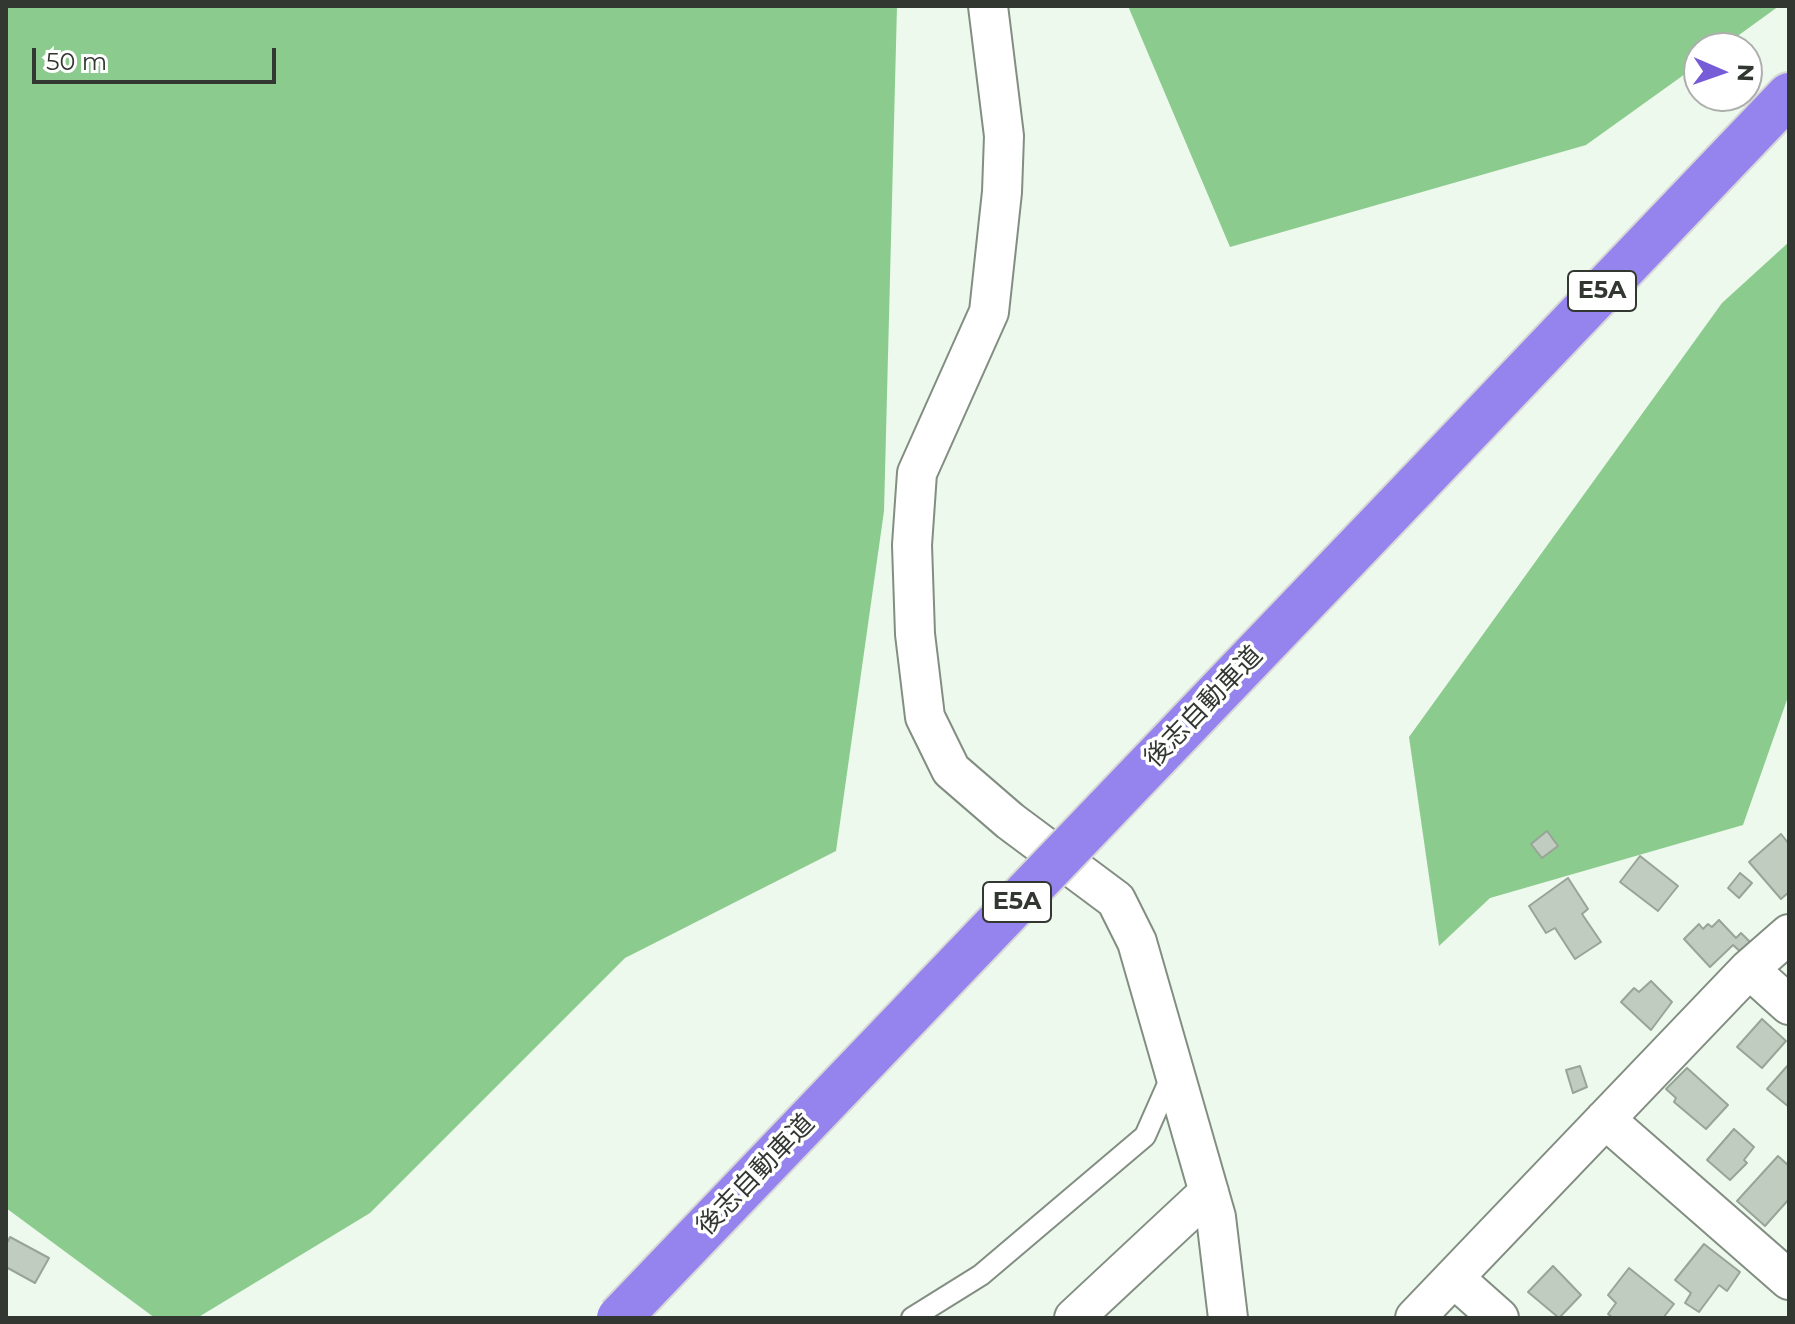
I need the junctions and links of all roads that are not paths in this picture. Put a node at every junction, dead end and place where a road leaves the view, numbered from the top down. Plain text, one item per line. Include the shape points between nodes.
1 (988, 6) edge
2 (1789, 95) edge
3 (1789, 138) edge
4 (1424, 494) junction
5 (1789, 934) edge
6 (1749, 969) junction
7 (1789, 1005) edge
8 (1175, 1067) junction
9 (1605, 1119) junction
10 (1209, 1192) junction
11 (1454, 1278) junction
12 (1789, 1280) edge
13 (619, 1318) edge
14 (646, 1318) edge
15 (912, 1318) edge
16 (1074, 1318) edge
17 (1228, 1318) edge
18 (1415, 1318) edge
19 (1499, 1318) edge

1 - 8 street via 1004,136 1002,192 989,312 917,473 912,545 925,717 951,770 1116,900 1137,942
2 - 4 highway, 後志自動車道 / E5A
3 - 4 highway, 後志自動車道 / E5A
4 - 13 highway, 後志自動車道 / E5A, bridge
4 - 14 highway, 後志自動車道 / E5A
5 - 6 street
6 - 7 street
6 - 9 street
8 - 10 street
8 - 15 lane via 1145,1136 981,1275
9 - 11 street
9 - 12 street
10 - 16 street
10 - 17 street
11 - 18 street
11 - 19 street

